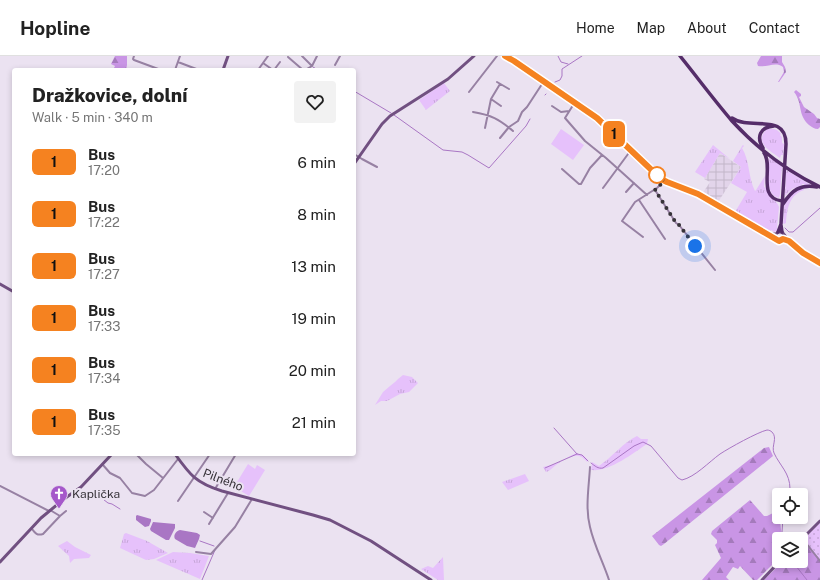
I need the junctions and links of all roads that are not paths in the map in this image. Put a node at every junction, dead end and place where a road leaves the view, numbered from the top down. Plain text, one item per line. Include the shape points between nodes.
1 (134, 56) edge
2 (180, 56) edge
3 (228, 56) edge
4 (268, 56) edge
5 (302, 56) edge
6 (318, 56) edge
7 (340, 56) edge
8 (474, 56) edge
9 (497, 56) edge
10 (506, 56) edge
11 (680, 56) edge
12 (288, 57) dead end
13 (178, 62) junction
14 (280, 62) dead end
15 (263, 63) junction
16 (335, 65) dead end
17 (312, 66) junction
18 (156, 68) edge
19 (176, 68) edge
20 (192, 68) edge
21 (224, 68) edge
22 (259, 68) edge
23 (271, 68) edge
24 (276, 68) edge
25 (302, 68) edge
26 (308, 68) edge
27 (544, 81) junction
28 (497, 82) dead end
29 (500, 84) junction
30 (509, 89) dead end
31 (469, 92) dead end
32 (491, 100) junction
33 (575, 102) junction
34 (501, 106) dead end
35 (552, 106) dead end
36 (569, 111) junction
37 (473, 112) dead end
38 (725, 113) junction
39 (488, 115) junction
40 (778, 127) junction
41 (485, 128) dead end
42 (509, 128) junction
43 (514, 131) dead end
44 (500, 138) dead end
45 (758, 146) junction
46 (631, 150) junction
47 (356, 155) edge
48 (602, 155) junction
49 (769, 155) junction
50 (359, 157) junction
51 (356, 161) edge
52 (377, 167) dead end
53 (618, 168) junction
54 (562, 170) dead end
55 (664, 181) junction
56 (634, 183) junction
57 (820, 187) edge
58 (604, 188) dead end
59 (655, 190) junction
60 (626, 192) dead end
61 (647, 195) junction
62 (639, 200) junction
63 (782, 203) junction
64 (778, 234) junction
65 (643, 237) dead end
66 (784, 238) junction
67 (665, 239) dead end
68 (820, 263) edge
69 (715, 270) dead end
70 (0, 284) edge
71 (12, 291) edge
72 (110, 456) edge
73 (138, 456) edge
74 (177, 456) edge
75 (209, 456) edge
76 (235, 456) edge
77 (179, 459) junction
78 (103, 464) junction
79 (590, 467) dead end
80 (163, 478) junction
81 (194, 478) junction
82 (0, 486) edge
83 (216, 489) junction
84 (228, 493) junction
85 (252, 499) junction
86 (178, 502) dead end
87 (50, 511) junction
88 (66, 511) dead end
89 (204, 512) dead end
90 (60, 516) junction
91 (213, 518) junction
92 (820, 521) edge
93 (209, 524) dead end
94 (31, 528) junction
95 (808, 533) edge
96 (218, 540) dead end
97 (219, 543) junction
98 (808, 546) edge
99 (196, 552) dead end
100 (820, 561) edge
101 (0, 562) edge
102 (773, 568) edge
103 (432, 580) edge
104 (609, 580) edge
105 (762, 580) edge

1 - 18 street via 133,59
2 - 13 street
3 - 21 street
4 - 15 street
5 - 17 street
6 - 17 street
7 - 16 street
8 - 50 street via 448,79 393,114
9 - 31 street
10 - 27 street
11 - 38 main road
12 - 25 street
13 - 19 street
13 - 20 street
14 - 24 street
15 - 22 street
15 - 23 street
17 - 26 street
27 - 33 street
27 - 42 street via 518,121
28 - 29 street
29 - 30 street
29 - 32 street
32 - 34 street
32 - 39 street
33 - 36 street
33 - 46 street via 597,118
35 - 36 street via 561,112
36 - 48 street via 565,118 584,140
37 - 39 street
38 - 40 main road via 740,122
38 - 45 main road
39 - 41 street
39 - 42 street
40 - 49 main road via 767,127 760,136 760,144
40 - 63 main road via 783,131 786,144
42 - 43 street
42 - 44 street
45 - 49 main road
45 - 63 main road via 767,158 768,191
46 - 53 street
46 - 55 street
47 - 50 street
48 - 53 street
48 - 54 street via 580,184
49 - 57 main road
50 - 51 street
50 - 52 street
53 - 56 street
53 - 58 street
55 - 59 street
55 - 64 street via 698,194 769,234
56 - 60 street
56 - 61 street
57 - 63 main road via 798,188
59 - 61 street
59 - 69 street via 676,223
61 - 62 street
62 - 65 street via 622,221
62 - 67 street
63 - 64 main road
64 - 66 street
64 - 66 street via 779,241
66 - 68 street
70 - 71 street
72 - 78 street
73 - 80 street
74 - 77 street, Pilného
75 - 81 street
76 - 83 street
77 - 80 street
77 - 81 street, Pilného
78 - 80 street via 110,473 122,479 134,494 146,496
78 - 87 street via 81,487
79 - 104 street via 589,521
81 - 83 street, Pilného
81 - 86 street
82 - 87 street
83 - 84 street, Pilného
84 - 85 street, Pilného
84 - 91 street
85 - 97 street via 235,527
85 - 103 street, Pilného via 330,520 371,541
87 - 90 street
87 - 94 street
88 - 90 street
89 - 91 street
90 - 94 street via 43,534 37,534
91 - 93 street
92 - 95 street
94 - 101 street
96 - 97 street
97 - 99 street via 210,554
98 - 100 street
102 - 105 street

